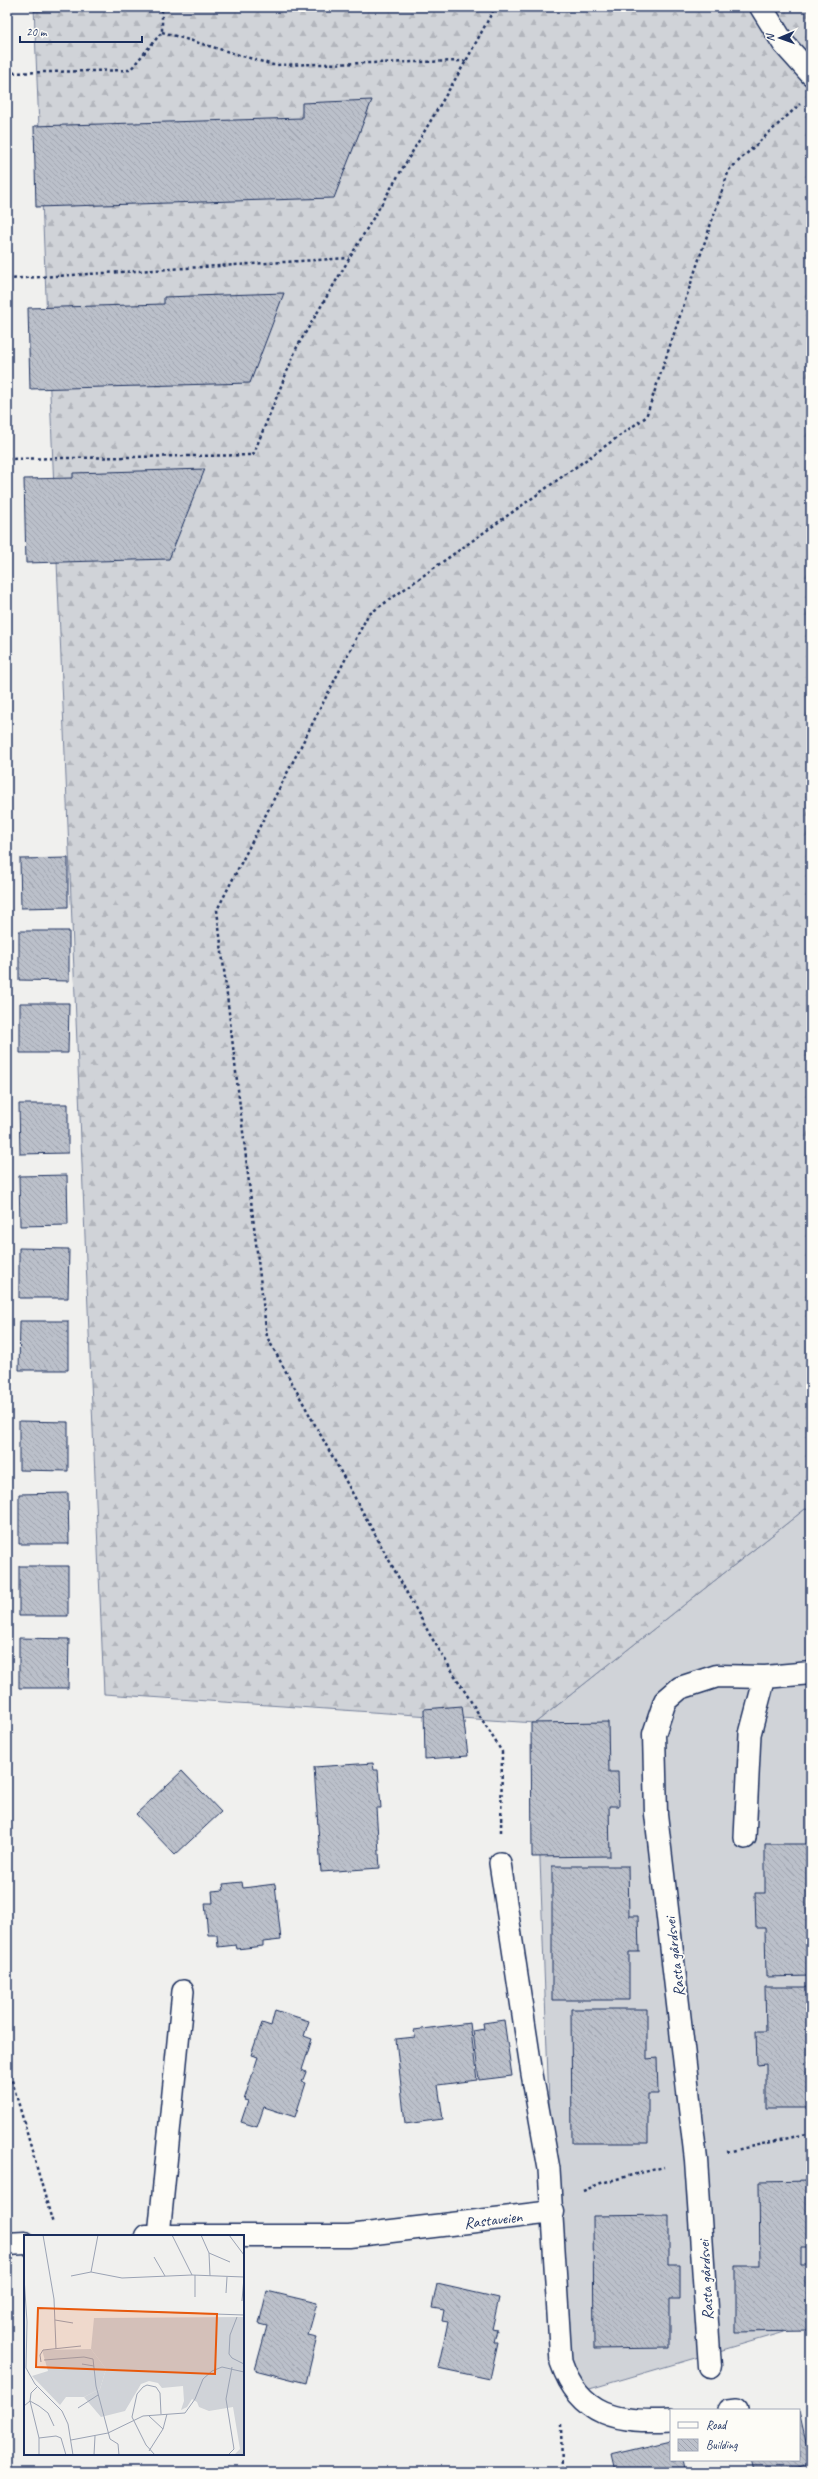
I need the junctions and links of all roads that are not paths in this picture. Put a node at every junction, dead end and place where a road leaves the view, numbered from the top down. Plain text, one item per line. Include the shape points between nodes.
1 (761, 7) edge
2 (811, 74) edge
3 (811, 1672) edge
4 (765, 1677) junction
5 (745, 1838) dead end
6 (500, 1863) road end
7 (183, 1991) dead end
8 (553, 2212) junction
9 (152, 2235) edge
10 (244, 2236) edge
11 (7, 2244) edge
12 (24, 2244) edge
13 (710, 2367) dead end
14 (670, 2420) edge

1 - 2 street via 784,44
3 - 4 street, Rasta gårdsvei
4 - 5 lane via 750,1734
4 - 13 street, Rasta gårdsvei via 717,1676 680,1688 665,1701 654,1734 656,1814 696,2160
6 - 8 lane via 549,2169
7 - 9 lane
8 - 10 street, Rastaveien via 349,2236
8 - 14 lane via 559,2342 561,2362 568,2382 577,2395 592,2408 612,2416 640,2422
11 - 12 street

